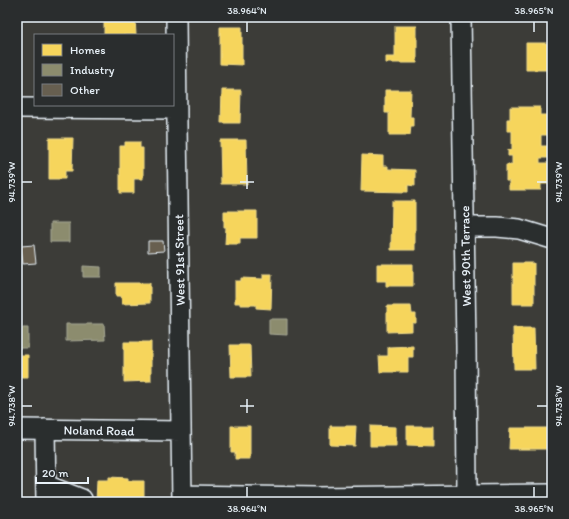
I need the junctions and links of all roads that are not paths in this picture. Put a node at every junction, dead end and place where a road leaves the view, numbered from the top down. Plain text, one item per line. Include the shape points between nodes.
1 (176, 17) edge
2 (461, 17) edge
3 (17, 108) edge
4 (177, 109) junction
5 (464, 227) junction
6 (552, 239) edge
7 (17, 429) edge
8 (45, 429) junction
9 (181, 431) junction
10 (46, 493) edge
11 (552, 494) edge
12 (467, 495) junction
13 (182, 498) edge
14 (82, 499) dead end

1 - 4 street, West 91st Street
2 - 5 street, West 90th Terrace
3 - 4 street
4 - 9 street, West 91st Street
5 - 6 street via 519,229
5 - 12 street, West 90th Terrace
7 - 8 street, Noland Road
8 - 9 street, Noland Road
8 - 10 street
9 - 13 street, West 91st Street
10 - 14 street
11 - 12 street
12 - 13 street

